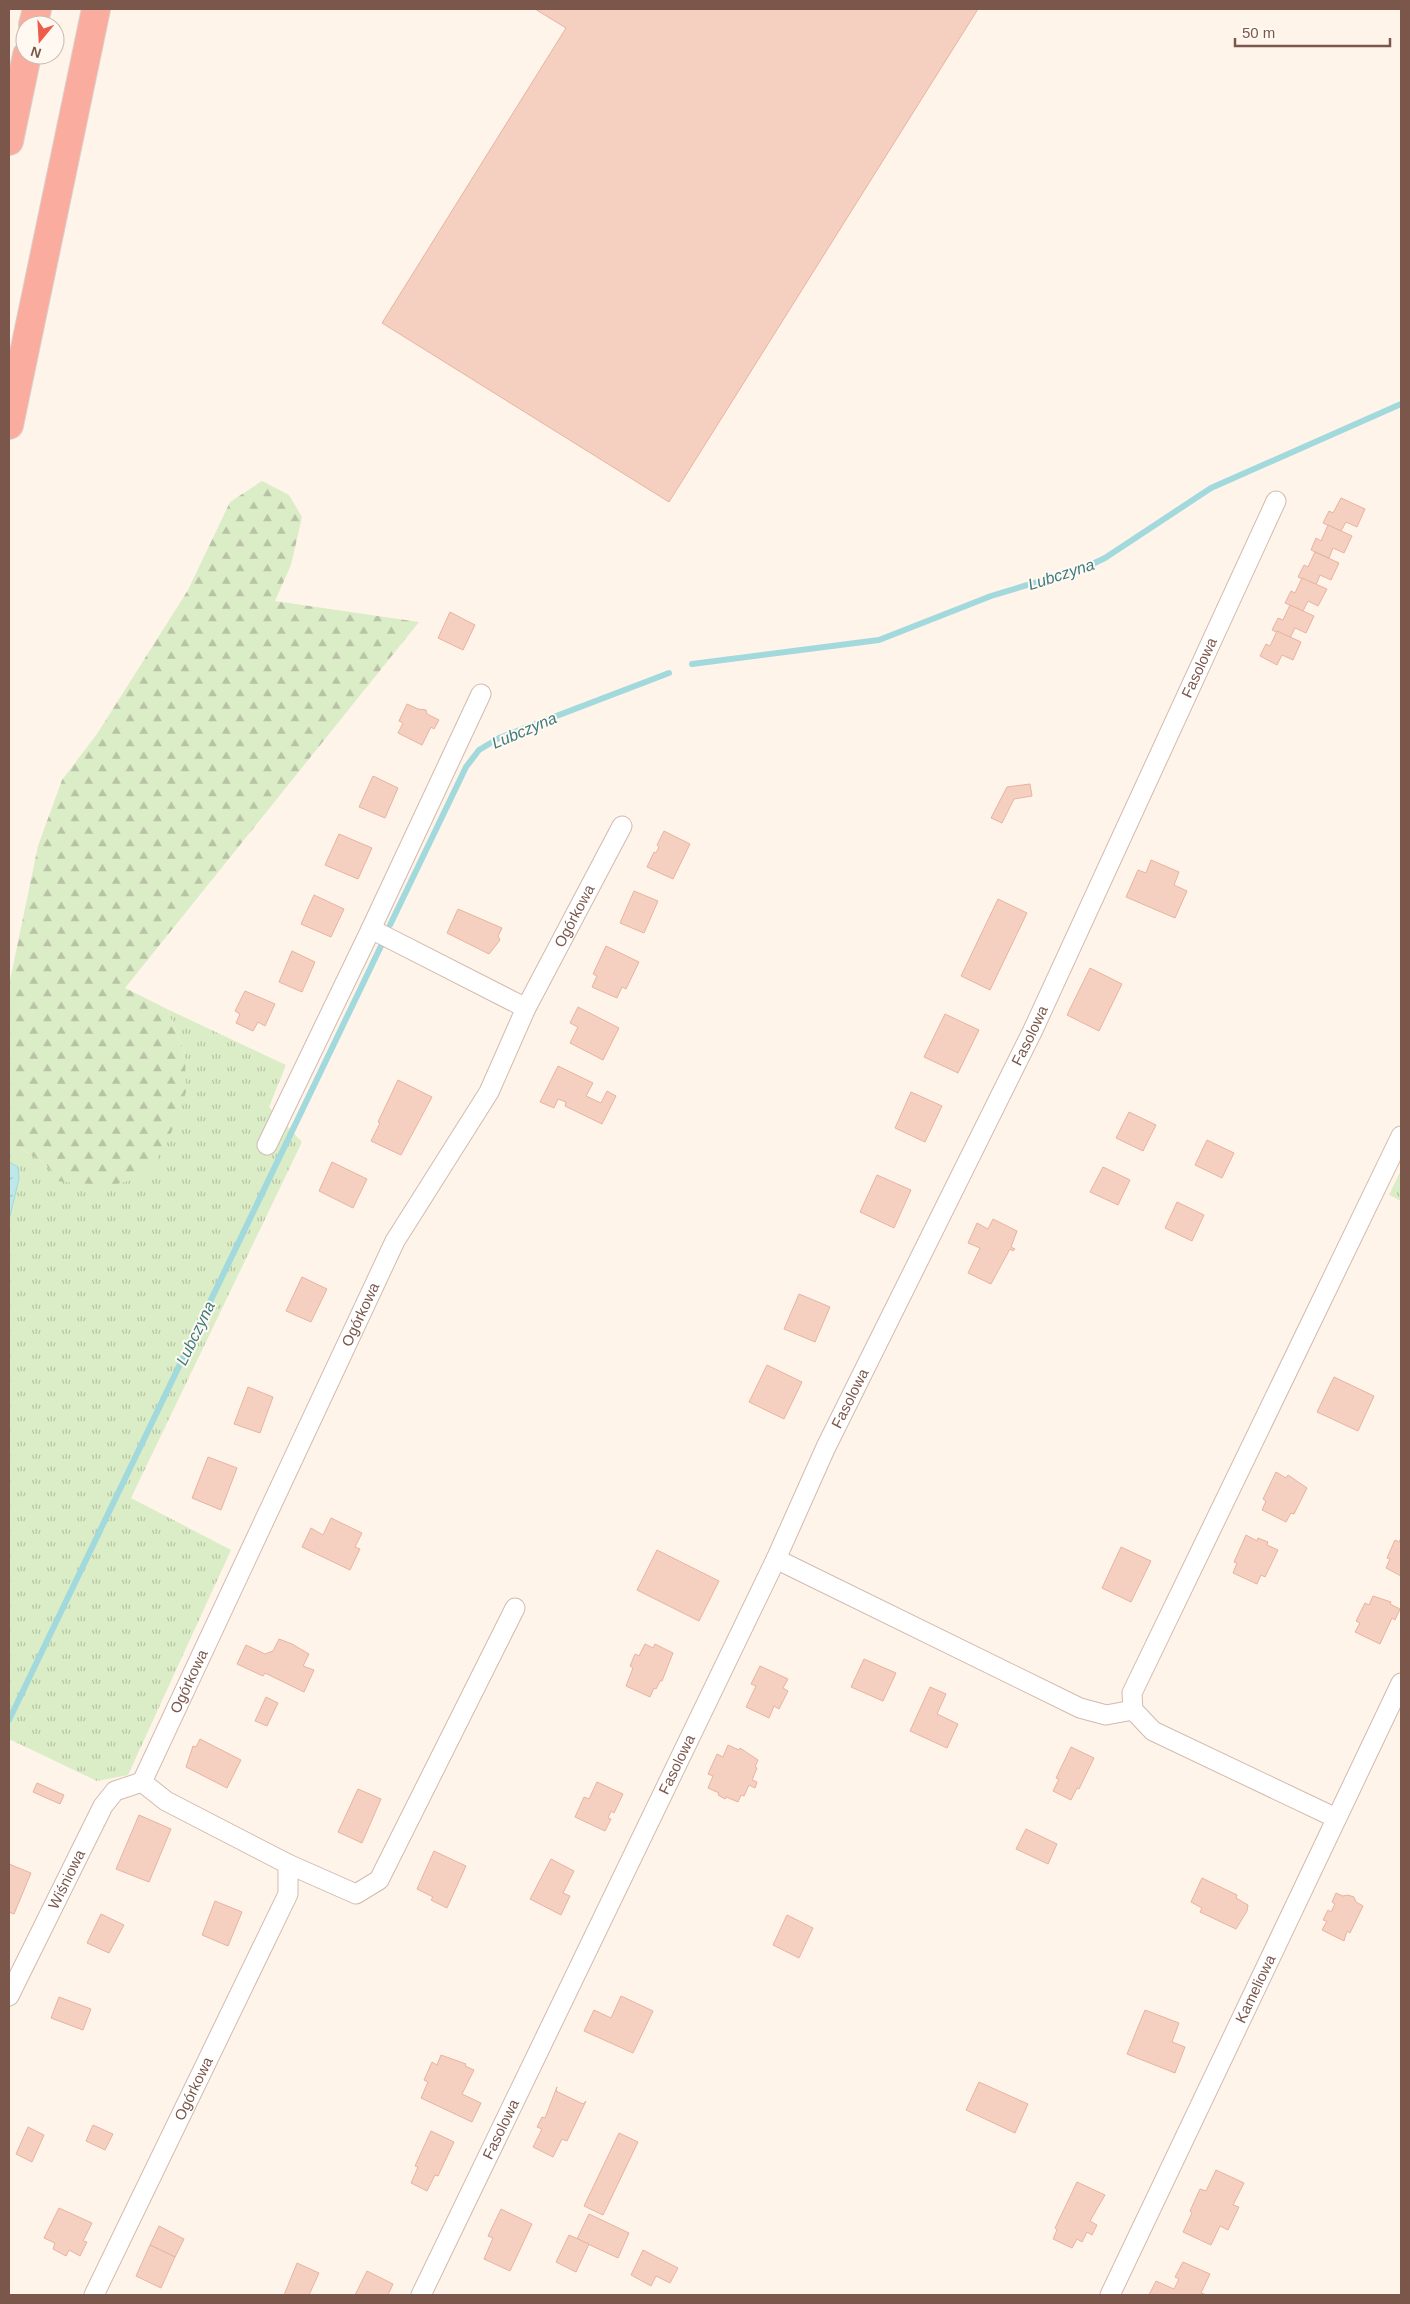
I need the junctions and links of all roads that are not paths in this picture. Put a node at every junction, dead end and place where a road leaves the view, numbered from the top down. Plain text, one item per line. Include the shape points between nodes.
1 (96, 9) edge
2 (25, 65) edge
3 (9, 141) edge
4 (9, 425) edge
5 (1276, 501) dead end
6 (481, 694) dead end
7 (622, 826) dead end
8 (371, 929) junction
9 (526, 1008) junction
10 (1401, 1136) edge
11 (267, 1145) dead end
12 (776, 1559) junction
13 (515, 1608) dead end
14 (1401, 1683) edge
15 (1133, 1710) junction
16 (142, 1782) junction
17 (1336, 1818) junction
18 (288, 1864) junction
19 (9, 1996) edge
20 (94, 2295) edge
21 (421, 2295) edge
22 (1110, 2295) edge

1 - 4 highway
2 - 3 highway
5 - 12 street, Fasolowa via 1033,1030 826,1447
6 - 8 street
7 - 9 street, Ogórkowa
8 - 9 street
8 - 11 street
9 - 16 street, Ogórkowa via 489,1092 395,1241
10 - 15 street via 1132,1693
12 - 15 street via 1080,1708 1106,1715
12 - 21 street, Fasolowa
13 - 18 street via 379,1880 356,1894
14 - 17 street, Kameliowa
15 - 17 street via 1153,1731
16 - 18 street via 166,1801
16 - 19 street, Wiśniowa via 115,1792 103,1806
17 - 22 street, Kameliowa
18 - 20 street, Ogórkowa via 288,1894

